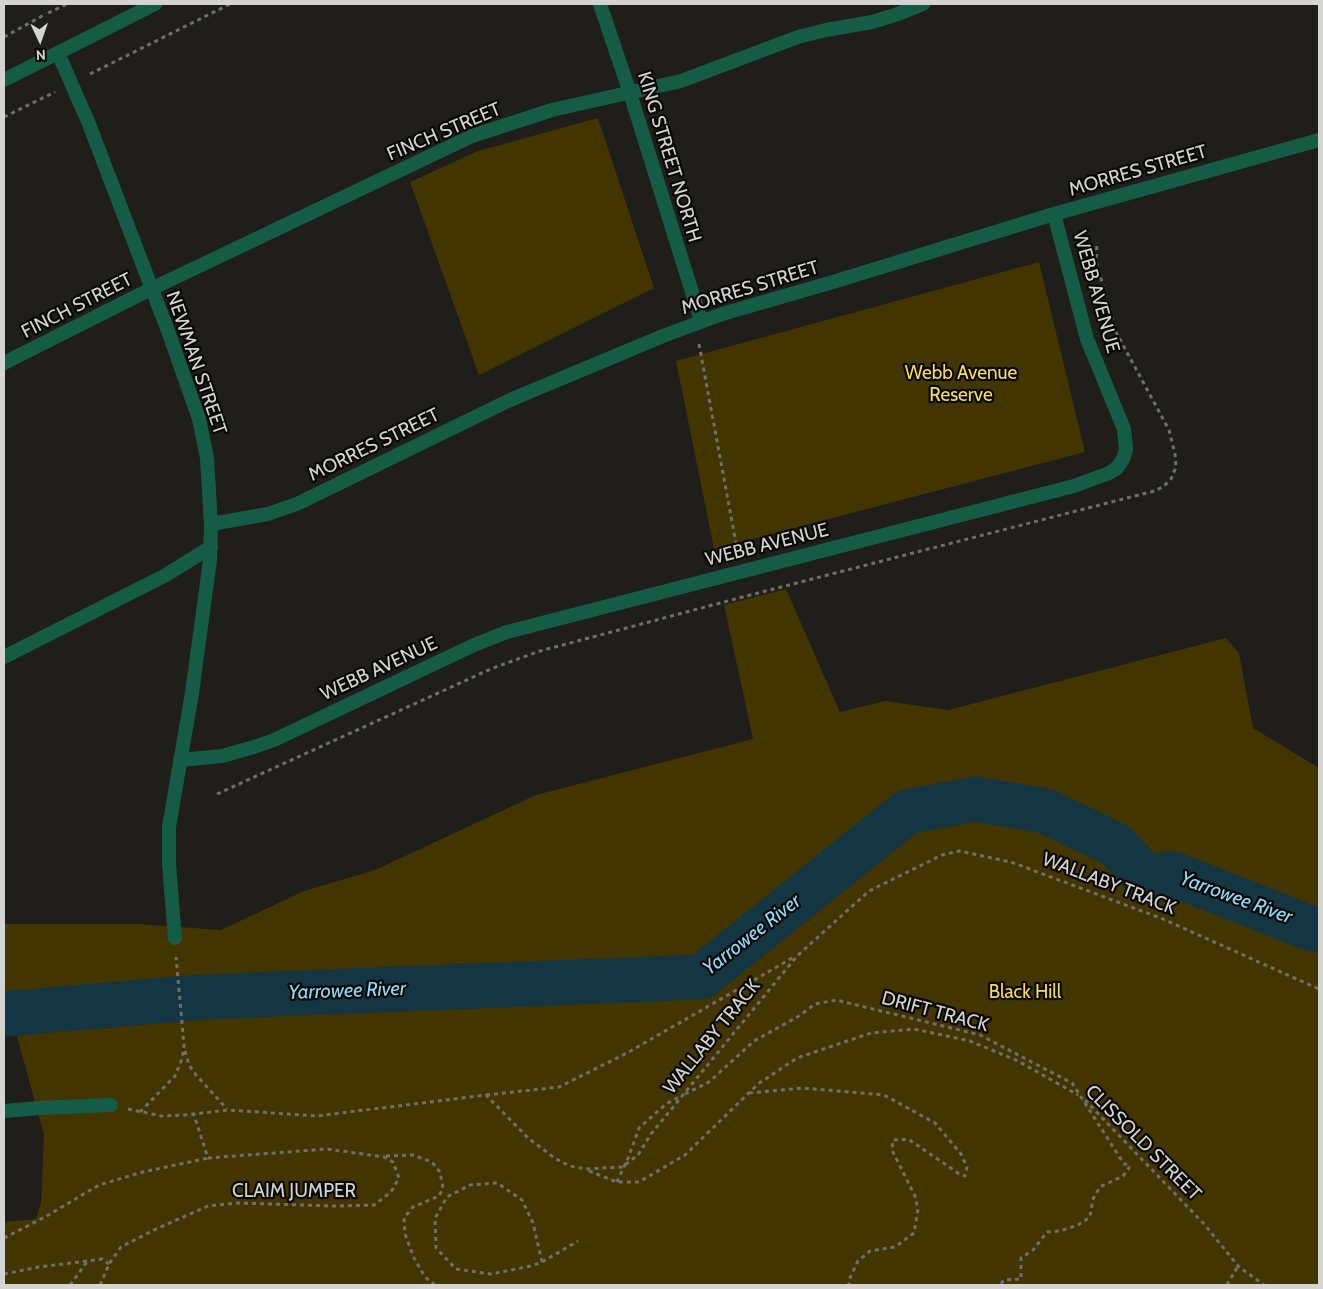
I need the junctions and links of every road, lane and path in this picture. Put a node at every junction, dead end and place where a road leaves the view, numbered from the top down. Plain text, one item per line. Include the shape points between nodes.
1 (67, 4) edge
2 (155, 4) edge
3 (230, 4) edge
4 (600, 4) edge
5 (923, 4) edge
6 (4, 37) edge
7 (58, 53) junction
8 (90, 74) dead end
9 (4, 80) edge
10 (55, 92) dead end
11 (630, 93) junction
12 (4, 117) edge
13 (1319, 140) edge
14 (1054, 214) junction
15 (151, 289) junction
16 (698, 322) junction
17 (4, 363) edge
18 (211, 524) junction
19 (211, 547) junction
20 (741, 571) junction
21 (4, 657) edge
22 (180, 760) junction
23 (175, 943) joint
24 (797, 956) junction
25 (1319, 989) edge
26 (184, 1045) junction
27 (748, 1093) junction
28 (486, 1095) junction
29 (682, 1095) junction
30 (1080, 1096) junction
31 (111, 1106) joint
32 (228, 1110) junction
33 (4, 1111) edge
34 (140, 1112) junction
35 (194, 1114) junction
36 (384, 1156) junction
37 (208, 1158) junction
38 (625, 1165) junction
39 (586, 1169) junction
40 (617, 1182) junction
41 (4, 1238) edge
42 (578, 1242) dead end
43 (87, 1262) junction
44 (542, 1262) junction
45 (109, 1264) junction
46 (1238, 1266) junction
47 (4, 1274) edge
48 (70, 1285) edge
49 (100, 1285) edge
50 (435, 1285) edge
51 (849, 1285) edge
52 (1000, 1285) edge
53 (1227, 1285) edge
54 (1264, 1285) edge

1 - 6 path
2 - 7 street
3 - 8 path
4 - 11 street, KING STREET NORTH
5 - 11 street, FINCH STREET via 872,22 798,37 708,72
7 - 9 street
7 - 15 street, NEWMAN STREET via 89,124
10 - 12 path
11 - 15 street, FINCH STREET via 552,110 472,136
11 - 16 street, KING STREET NORTH
13 - 14 street, MORRES STREET
14 - 16 street, MORRES STREET
14 - 20 street, WEBB AVENUE via 1087,339 1124,429 1126,449 1121,464 1109,473 1074,486
15 - 17 street, FINCH STREET
15 - 18 street, NEWMAN STREET via 202,428
16 - 18 street, MORRES STREET via 510,400 299,503 268,514
16 - 20 path
18 - 19 street, NEWMAN STREET
19 - 21 street via 166,575
19 - 22 street, NEWMAN STREET
20 - 22 street, WEBB AVENUE via 507,632 274,740 222,756
22 - 23 street, NEWMAN STREET via 168,843
23 - 26 path
24 - 25 path, WALLABY TRACK via 869,891 942,854 959,851 1011,862 1163,919
24 - 28 path via 627,1053 559,1087
24 - 29 path, WALLABY TRACK
26 - 32 path via 189,1065
26 - 34 path via 181,1065 175,1076
27 - 30 path, CLISSOLD STREET via 797,1058 872,1033 914,1030 970,1041 1018,1061
27 - 40 path, CLISSOLD STREET via 685,1155 639,1182
27 - 51 path via 803,1088 884,1095 934,1123 968,1167 965,1176 908,1139 893,1140 892,1150 918,1209 914,1233 895,1248 870,1251 858,1261
28 - 32 path via 317,1116
28 - 39 path via 528,1138 556,1159
29 - 30 path, DRIFT TRACK via 708,1082 754,1041 814,1004 836,1000 980,1035 1072,1083
29 - 38 path, WALLABY TRACK via 650,1134 638,1155
29 - 38 path, DRIFT TRACK via 666,1104 639,1128
30 - 46 path, CLISSOLD STREET via 1205,1224
30 - 52 path, DRIFT TRACK via 1129,1168 1123,1176 1100,1187 1093,1198 1090,1217 1078,1225 1047,1232 1033,1250 1021,1258 1021,1279 1004,1280
31 - 33 street
31 - 34 path
32 - 35 path
34 - 35 path via 161,1116
35 - 37 path
36 - 37 path, CLAIM JUMPER via 327,1149
36 - 45 path, CLAIM JUMPER via 393,1162 399,1178 391,1192 374,1205 237,1203 208,1206 122,1247
36 - 50 path via 413,1155 432,1162 440,1172 443,1188 439,1196 413,1207 404,1218 405,1234 414,1258 425,1277
37 - 41 path, CLAIM JUMPER via 99,1185 45,1218
38 - 39 path
38 - 40 path, DRIFT TRACK
39 - 40 path, CLISSOLD STREET
42 - 44 path
43 - 45 path via 102,1259
43 - 47 path
43 - 48 path
44 - 44 path via 491,1274 456,1269 436,1248 436,1218 447,1197 470,1185 497,1183 522,1200 534,1223
45 - 49 path, CLAIM JUMPER
46 - 53 path
46 - 54 path, CLISSOLD STREET

